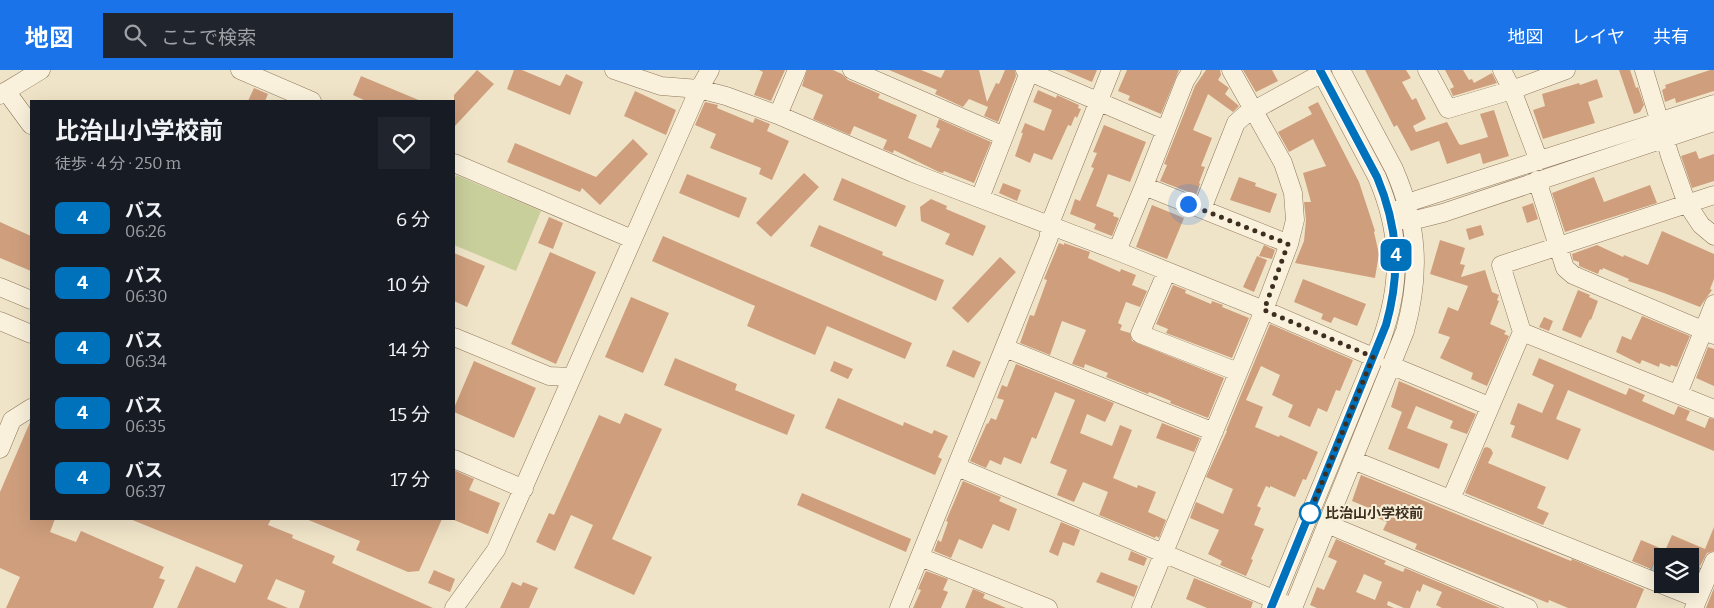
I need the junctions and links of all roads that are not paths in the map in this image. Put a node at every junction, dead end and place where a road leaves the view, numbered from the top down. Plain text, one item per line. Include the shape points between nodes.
1 (240, 70) edge
2 (710, 70) edge
3 (796, 70) edge
4 (852, 70) edge
5 (1111, 70) edge
6 (1192, 70) edge
7 (1231, 70) edge
8 (1341, 70) edge
9 (1427, 70) edge
10 (1502, 70) edge
11 (1566, 70) edge
12 (1644, 70) edge
13 (39, 71) edge
14 (619, 71) edge
15 (1028, 71) edge
16 (1321, 72) edge
17 (699, 89) junction
18 (1512, 90) junction
19 (3, 93) edge
20 (310, 100) edge
21 (1097, 101) junction
22 (1714, 104) edge
23 (1252, 111) junction
24 (778, 115) junction
25 (1659, 122) junction
26 (1714, 122) edge
27 (30, 124) edge
28 (1165, 130) junction
29 (1004, 136) junction
30 (1665, 139) junction
31 (1539, 161) junction
32 (455, 162) edge
33 (1537, 180) junction
34 (1144, 186) junction
35 (1714, 195) edge
36 (980, 198) junction
37 (1407, 203) junction
38 (1687, 204) junction
39 (1202, 209) junction
40 (1391, 216) junction
41 (1411, 221) junction
42 (1048, 226) junction
43 (1714, 236) edge
44 (632, 239) junction
45 (1288, 244) junction
46 (1557, 246) junction
47 (1117, 251) junction
48 (1167, 271) junction
49 (0, 287) edge
50 (30, 300) edge
51 (1714, 304) edge
52 (1264, 310) junction
53 (0, 321) edge
54 (1522, 332) junction
55 (1709, 333) edge
56 (30, 334) edge
57 (455, 337) edge
58 (1005, 348) junction
59 (1373, 357) junction
60 (1390, 365) junction
61 (1238, 372) junction
62 (572, 377) junction
63 (1678, 394) junction
64 (1489, 406) junction
65 (30, 409) edge
66 (1714, 409) edge
67 (1214, 432) junction
68 (0, 449) edge
69 (455, 458) edge
70 (1353, 460) junction
71 (957, 467) junction
72 (524, 489) junction
73 (1451, 499) junction
74 (1327, 524) junction
75 (1164, 552) junction
76 (920, 557) junction
77 (1714, 561) edge
78 (1273, 604) edge
79 (1696, 604) edge
80 (454, 608) edge
81 (899, 608) edge
82 (1048, 608) edge
83 (1141, 608) edge
84 (1294, 608) edge
85 (1528, 608) edge

1 - 20 street
2 - 17 street
3 - 24 street
4 - 29 street
5 - 21 street
6 - 28 street
7 - 23 street
8 - 37 street via 1394,169
9 - 18 street via 1448,108
10 - 18 street
11 - 18 street
12 - 25 street
13 - 19 street
14 - 17 street via 661,86
15 - 21 street
15 - 29 street
16 - 23 street
16 - 40 street via 1377,177
17 - 24 street
17 - 44 street
18 - 31 street
19 - 27 street
21 - 28 street
21 - 42 street
22 - 25 street
23 - 39 street via 1236,123
23 - 45 street via 1283,164 1293,193 1295,220
24 - 36 street
25 - 30 street
25 - 31 street
26 - 30 street
28 - 34 street
29 - 36 street
30 - 33 street
30 - 38 street
31 - 37 street
32 - 44 street
33 - 41 street
33 - 46 street
34 - 39 street
34 - 47 street
35 - 38 street
36 - 42 street
37 - 40 street
37 - 41 street
38 - 43 street via 1701,225
38 - 46 street
39 - 45 street
40 - 41 street
40 - 59 street via 1396,258 1394,292 1386,325
41 - 60 street via 1415,258 1413,295 1404,331
42 - 47 street
42 - 58 street via 1049,238
44 - 62 street
45 - 52 street
46 - 54 street via 1501,265
46 - 55 street via 1565,268 1573,275
47 - 48 street
48 - 52 street
48 - 61 street via 1140,334
49 - 50 street
51 - 55 street
52 - 59 street
52 - 61 street
53 - 56 street
54 - 63 street
54 - 64 street
55 - 63 street
57 - 62 street via 549,376
58 - 67 street
58 - 71 street
59 - 78 street
60 - 64 street
60 - 70 street
61 - 67 street
62 - 72 street
63 - 66 street
64 - 73 street
65 - 68 street via 12,420
67 - 75 street
69 - 72 street
70 - 73 street
70 - 74 street
71 - 75 street
71 - 76 street
72 - 80 street via 496,550
73 - 79 street
74 - 84 street
74 - 85 street
75 - 78 street
75 - 83 street
76 - 81 street
76 - 82 street
77 - 79 street
78 - 84 street

